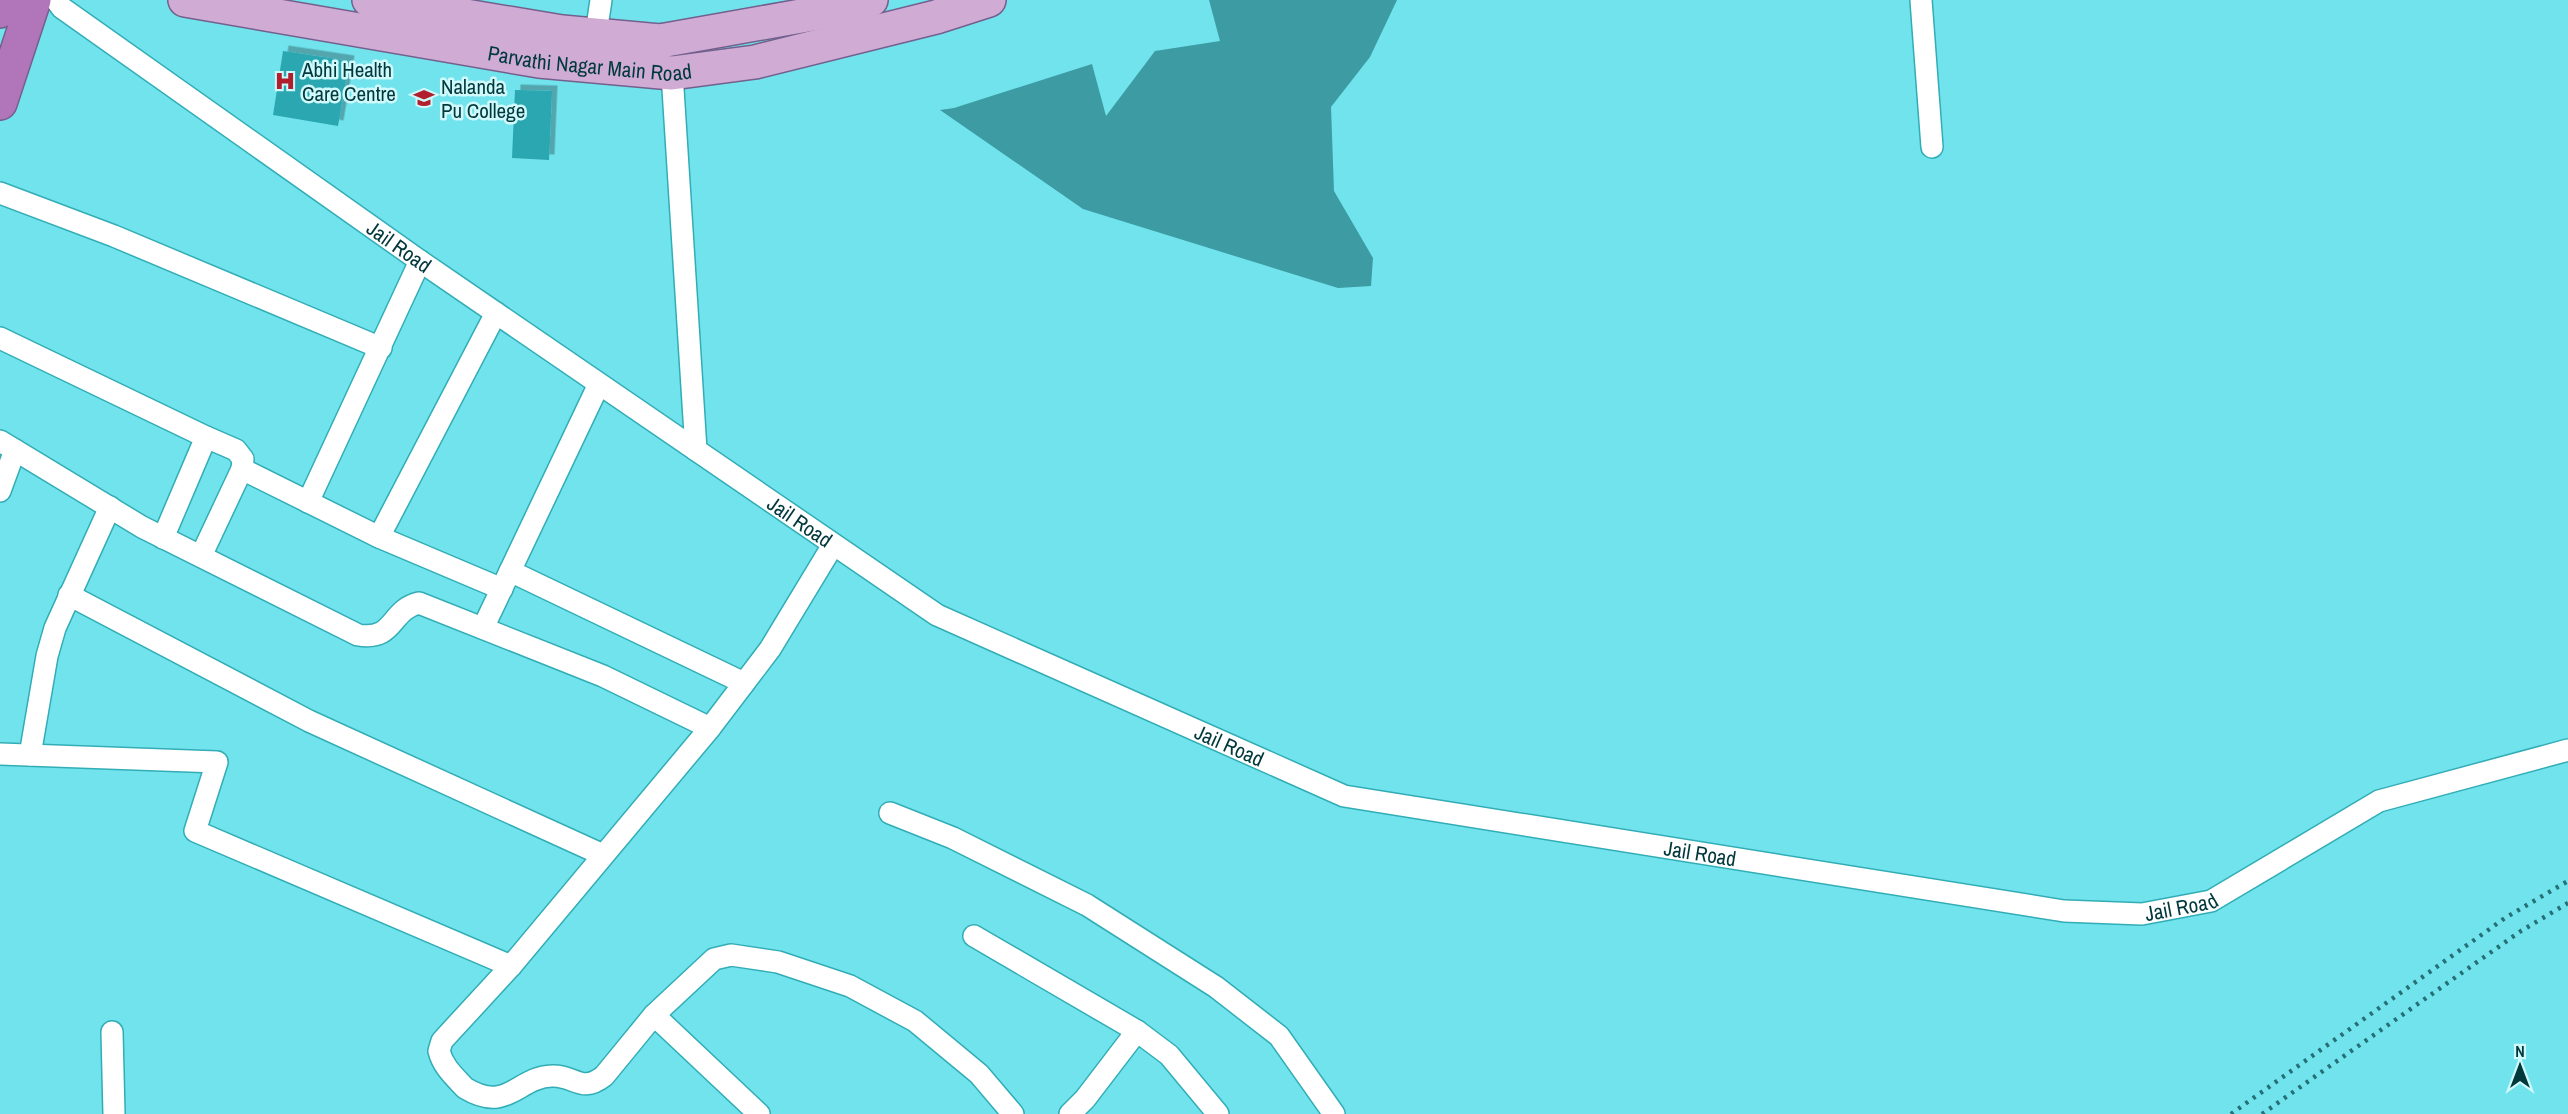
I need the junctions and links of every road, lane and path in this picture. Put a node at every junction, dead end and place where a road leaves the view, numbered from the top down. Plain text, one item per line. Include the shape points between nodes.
1 (3, 0) edge
2 (56, 0) edge
3 (185, 0) edge
4 (369, 0) edge
5 (601, 0) edge
6 (871, 0) edge
7 (989, 0) edge
8 (1921, 0) edge
9 (21, 10) edge
10 (594, 50) junction
11 (672, 73) junction
12 (0, 103) edge
13 (1932, 147) dead end
14 (0, 193) edge
15 (420, 261) junction
16 (496, 313) junction
17 (0, 338) edge
18 (381, 348) junction
19 (599, 384) junction
20 (206, 437) junction
21 (8, 445) edge
22 (696, 450) junction
23 (243, 469) junction
24 (0, 491) edge
25 (308, 502) junction
26 (110, 507) junction
27 (379, 537) junction
28 (163, 538) junction
29 (833, 545) junction
30 (201, 556) junction
31 (506, 580) junction
32 (69, 595) junction
33 (483, 628) junction
34 (744, 683) junction
35 (710, 728) junction
36 (2568, 750) edge
37 (0, 754) edge
38 (30, 755) junction
39 (890, 813) dead end
40 (603, 855) junction
41 (974, 936) dead end
42 (511, 966) junction
43 (654, 1015) junction
44 (1137, 1031) junction
45 (112, 1032) dead end
46 (114, 1114) edge
47 (759, 1114) edge
48 (1013, 1114) edge
49 (1070, 1114) edge
50 (1218, 1114) edge
51 (1334, 1114) edge

1 - 9 highway
2 - 15 street, Jail Road via 62,9
3 - 10 main road, Parvathi Nagar Main Road via 539,61
4 - 10 main road, Parvathi Nagar Main Road via 561,32
5 - 10 street
6 - 10 main road, Parvathi Nagar Main Road via 846,8
7 - 11 main road, Parvathi Nagar Main Road via 755,62
8 - 13 street
9 - 12 highway
10 - 11 main road, Parvathi Nagar Main Road
11 - 22 street
14 - 18 street via 114,236
15 - 16 street, Jail Road
15 - 18 street
16 - 19 street, Jail Road
16 - 27 street
17 - 20 street
18 - 25 street
19 - 22 street, Jail Road
19 - 31 street
20 - 23 street via 236,450 243,459
20 - 28 street
21 - 24 street
21 - 26 street
22 - 29 street, Jail Road
23 - 25 street
23 - 30 street
25 - 27 street
26 - 28 street
26 - 32 street
27 - 31 street
28 - 30 street
29 - 34 street via 770,649
29 - 36 street, Jail Road via 937,615 1344,796 2064,911 2142,914 2211,902 2379,801
30 - 33 street via 358,635 382,634 408,606 419,603
31 - 33 street
31 - 34 street
32 - 38 street via 48,656
32 - 40 street via 309,721
33 - 35 street via 603,676
34 - 35 street
35 - 40 street
37 - 38 street
38 - 42 street via 217,762 195,831
39 - 51 street via 953,838 1087,905 1216,987 1279,1036
40 - 42 street
41 - 44 street
42 - 43 street via 442,1041 439,1051 447,1068 477,1101 486,1105 496,1107 509,1102 542,1078 552,1076 583,1085 594,1083
43 - 47 street
43 - 48 street via 714,959 731,955 778,962 850,986 915,1021 979,1074
44 - 49 street
44 - 50 street via 1169,1055
45 - 46 street

